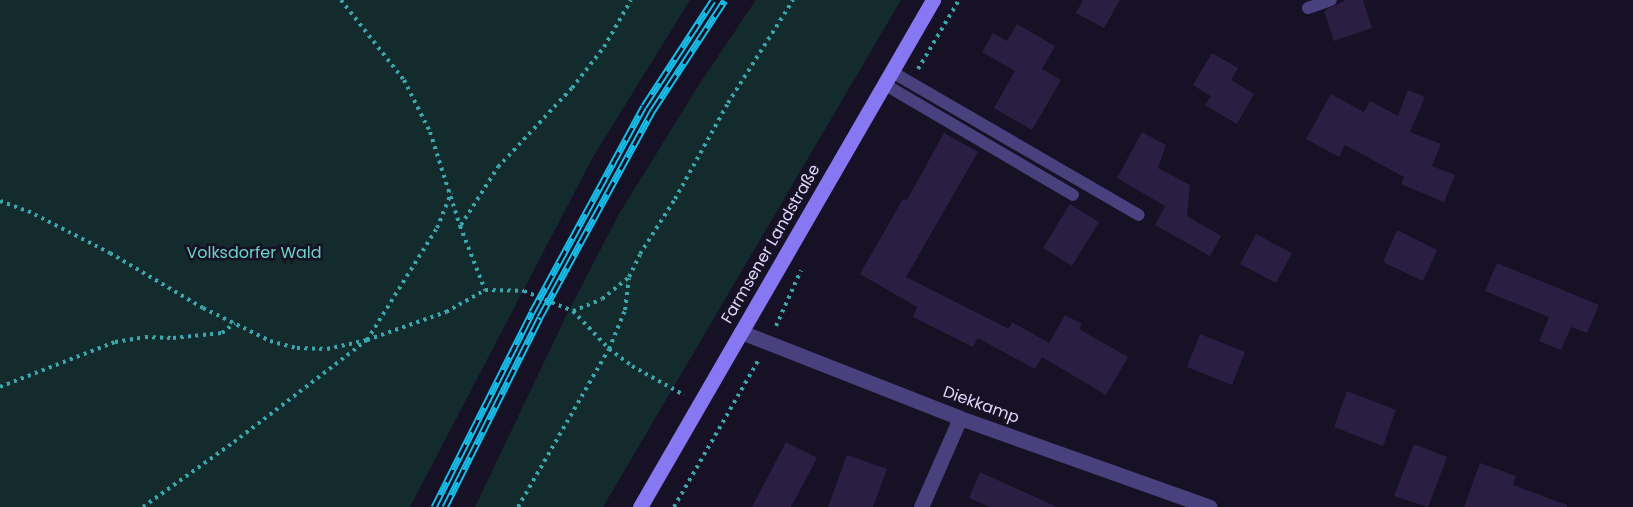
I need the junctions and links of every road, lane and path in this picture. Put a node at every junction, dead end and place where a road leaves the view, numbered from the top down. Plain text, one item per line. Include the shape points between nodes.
1 (341, 0) edge
2 (631, 0) edge
3 (793, 0) edge
4 (933, 0) edge
5 (959, 0) edge
6 (1331, 0) edge
7 (1308, 8) dead end
8 (888, 78) junction
9 (910, 82) junction
10 (451, 193) junction
11 (1073, 195) dead end
12 (0, 201) edge
13 (1139, 215) dead end
14 (460, 226) junction
15 (802, 268) dead end
16 (629, 277) junction
17 (485, 290) junction
18 (573, 311) junction
19 (236, 323) junction
20 (741, 332) junction
21 (367, 340) junction
22 (768, 345) junction
23 (609, 349) junction
24 (0, 387) edge
25 (700, 403) junction
26 (960, 418) junction
27 (143, 507) edge
28 (518, 507) edge
29 (640, 507) edge
30 (674, 507) edge
31 (921, 507) edge
32 (1210, 507) edge

1 - 10 path via 404,80 430,132
2 - 14 path via 604,47 573,88 498,167
3 - 16 path via 734,93
4 - 8 main road, Farmsener Landstraße
5 - 9 path
6 - 7 lane
8 - 9 lane
8 - 11 lane
8 - 20 main road, Farmsener Landstraße
9 - 13 lane
10 - 14 path
10 - 21 path via 437,228
12 - 19 path via 110,253
14 - 17 path
15 - 22 path
16 - 18 path via 602,299
16 - 23 path via 625,310
17 - 18 path via 524,291
17 - 21 path via 446,312
18 - 23 path
19 - 21 path via 270,341 297,348 327,349
19 - 24 path via 222,333 115,342
20 - 22 street, Diekkamp
20 - 25 main road, Farmsener Landstraße
21 - 27 path
22 - 26 street, Diekkamp
22 - 30 path
23 - 25 path
23 - 28 path
25 - 29 main road, Farmsener Landstraße
26 - 31 street
26 - 32 street, Diekkamp

